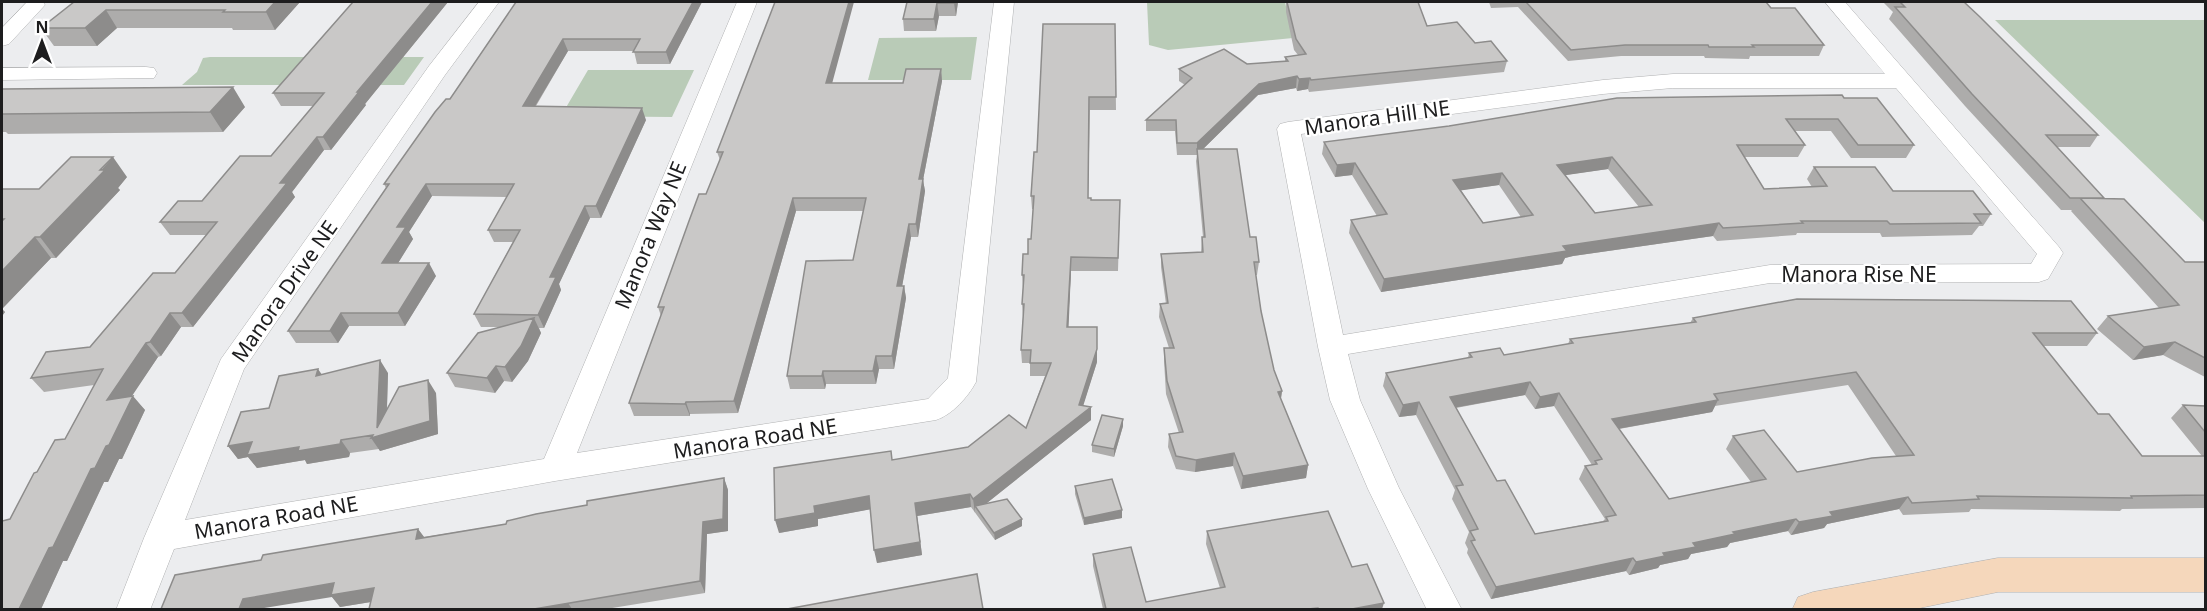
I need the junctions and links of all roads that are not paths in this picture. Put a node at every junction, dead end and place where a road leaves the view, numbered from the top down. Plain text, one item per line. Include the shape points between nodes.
1 (489, 2) edge
2 (747, 2) edge
3 (1004, 2) edge
4 (1835, 2) edge
5 (35, 5) dead end
6 (2, 40) edge
7 (2, 74) edge
8 (146, 74) dead end
9 (1902, 81) junction
10 (1332, 347) junction
11 (555, 469) junction
12 (160, 538) junction
13 (2205, 575) edge
14 (133, 609) edge
15 (1445, 609) edge
16 (1813, 609) edge

1 - 12 street, Manora Drive NE via 231,366
2 - 11 street, Manora Way NE
3 - 11 street, Manora Road NE via 962,382 936,409
4 - 9 street, Manora Rise NE
5 - 6 street
7 - 8 street
9 - 10 street, Manora Hill NE via 1673,81 1288,129
9 - 10 street, Manora Rise NE via 2050,253 2039,273 1770,274
10 - 15 street, Manora Hill NE via 1345,400 1384,489
11 - 12 street, Manora Road NE
12 - 14 street, Manora Drive NE
13 - 16 street via 1998,575

